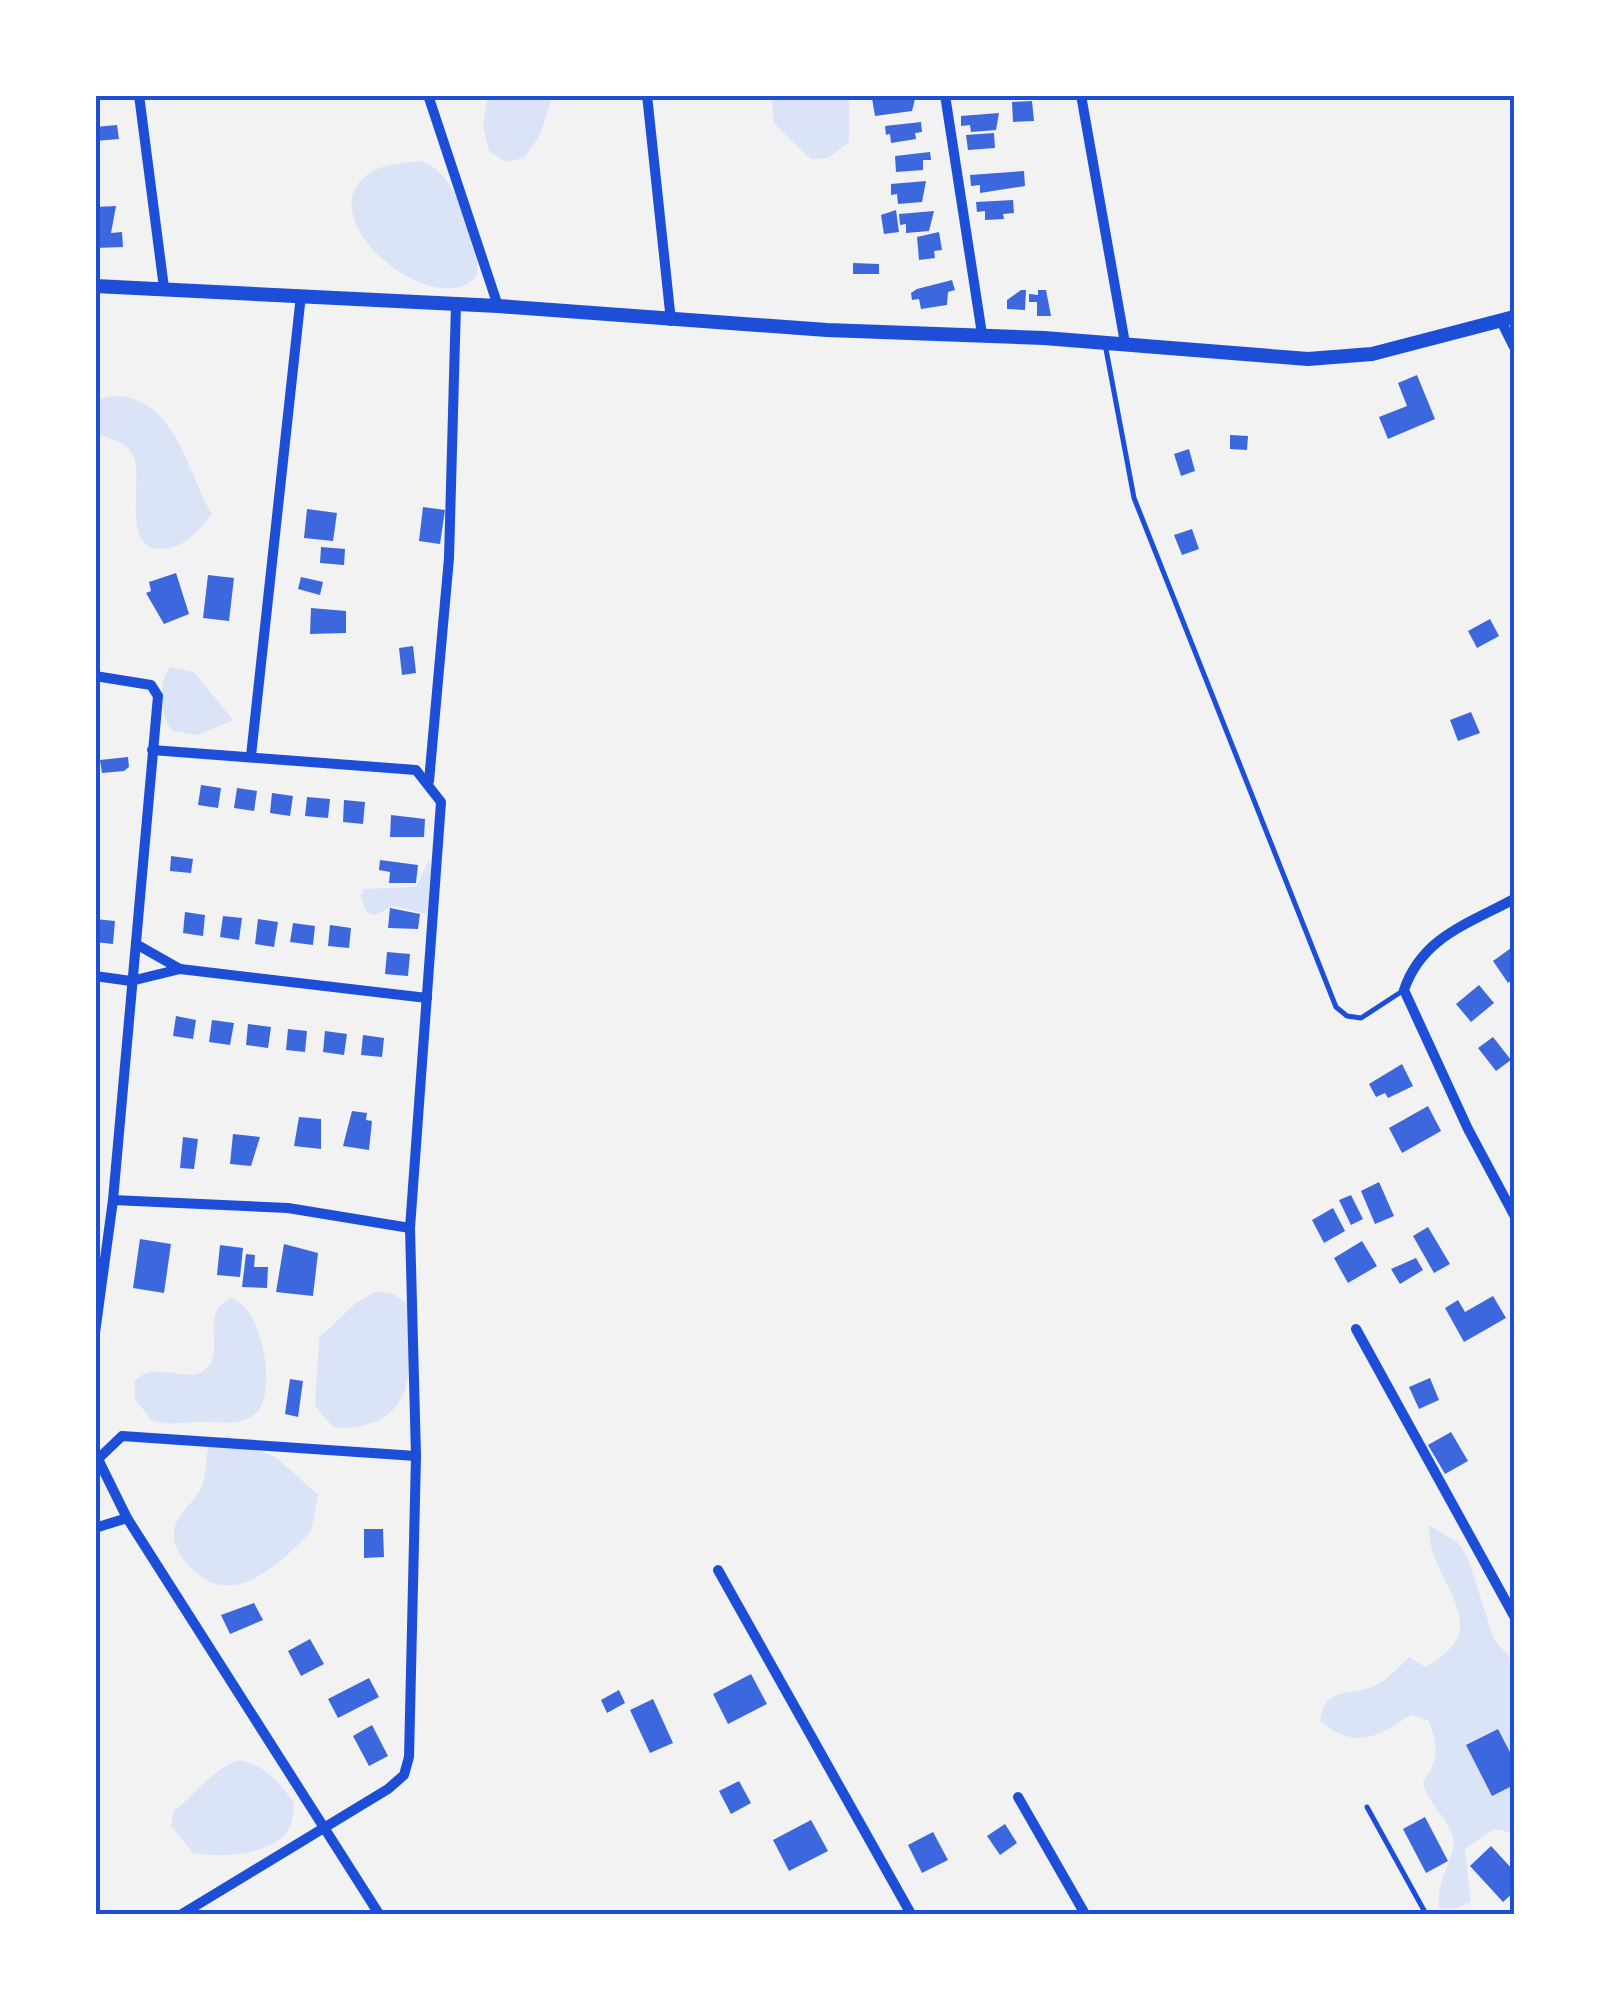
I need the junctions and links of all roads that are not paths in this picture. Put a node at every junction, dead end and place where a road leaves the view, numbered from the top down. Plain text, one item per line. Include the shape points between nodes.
1 (139, 95) edge
2 (151, 95) edge
3 (428, 95) edge
4 (647, 95) edge
5 (945, 95) edge
6 (1081, 95) edge
7 (142, 108) junction
8 (95, 286) edge
9 (164, 288) junction
10 (301, 294) junction
11 (456, 304) junction
12 (498, 306) junction
13 (1507, 319) edge
14 (671, 321) junction
15 (982, 334) junction
16 (1104, 342) junction
17 (1124, 343) junction
18 (1514, 347) edge
19 (95, 676) edge
20 (152, 750) junction
21 (251, 756) junction
22 (429, 781) junction
23 (1514, 899) edge
24 (136, 944) junction
25 (180, 969) junction
26 (95, 976) edge
27 (131, 981) junction
28 (1404, 990) junction
29 (427, 998) junction
30 (113, 1200) junction
31 (1514, 1215) edge
32 (410, 1228) junction
33 (1356, 1329) dead end
34 (95, 1333) edge
35 (97, 1456) edge
36 (416, 1456) junction
37 (128, 1518) junction
38 (95, 1528) edge
39 (718, 1570) dead end
40 (1514, 1616) edge
41 (1018, 1798) dead end
42 (1367, 1807) dead end
43 (326, 1828) junction
44 (182, 1914) edge
45 (379, 1914) edge
46 (911, 1914) edge
47 (1085, 1914) edge
48 (1426, 1914) edge

1 - 7 street
2 - 7 street
3 - 12 street
4 - 14 street
5 - 15 street
6 - 17 street
7 - 9 street
8 - 9 street
9 - 10 street
10 - 11 street
10 - 21 street
11 - 12 street
11 - 22 street via 449,558
12 - 14 street
13 - 17 street via 1334,358
13 - 18 street
14 - 15 street
15 - 16 street
16 - 17 street
16 - 28 lane via 1134,498 1336,1007 1360,1018
19 - 20 street via 151,685 158,696
20 - 21 street
20 - 24 street
21 - 22 street via 416,770
22 - 29 street via 441,802
23 - 28 street via 1432,945 1414,962
24 - 25 street
24 - 27 street
25 - 27 street
25 - 29 street
26 - 27 street
27 - 30 street
28 - 31 street
29 - 32 street
30 - 32 street via 288,1208
30 - 34 street
32 - 36 street
33 - 40 street
35 - 36 street via 122,1436
35 - 37 street
36 - 43 street via 409,1757 404,1775 388,1789
37 - 38 street
37 - 43 street
39 - 46 street
41 - 47 street
42 - 48 lane
43 - 44 street
43 - 45 street

